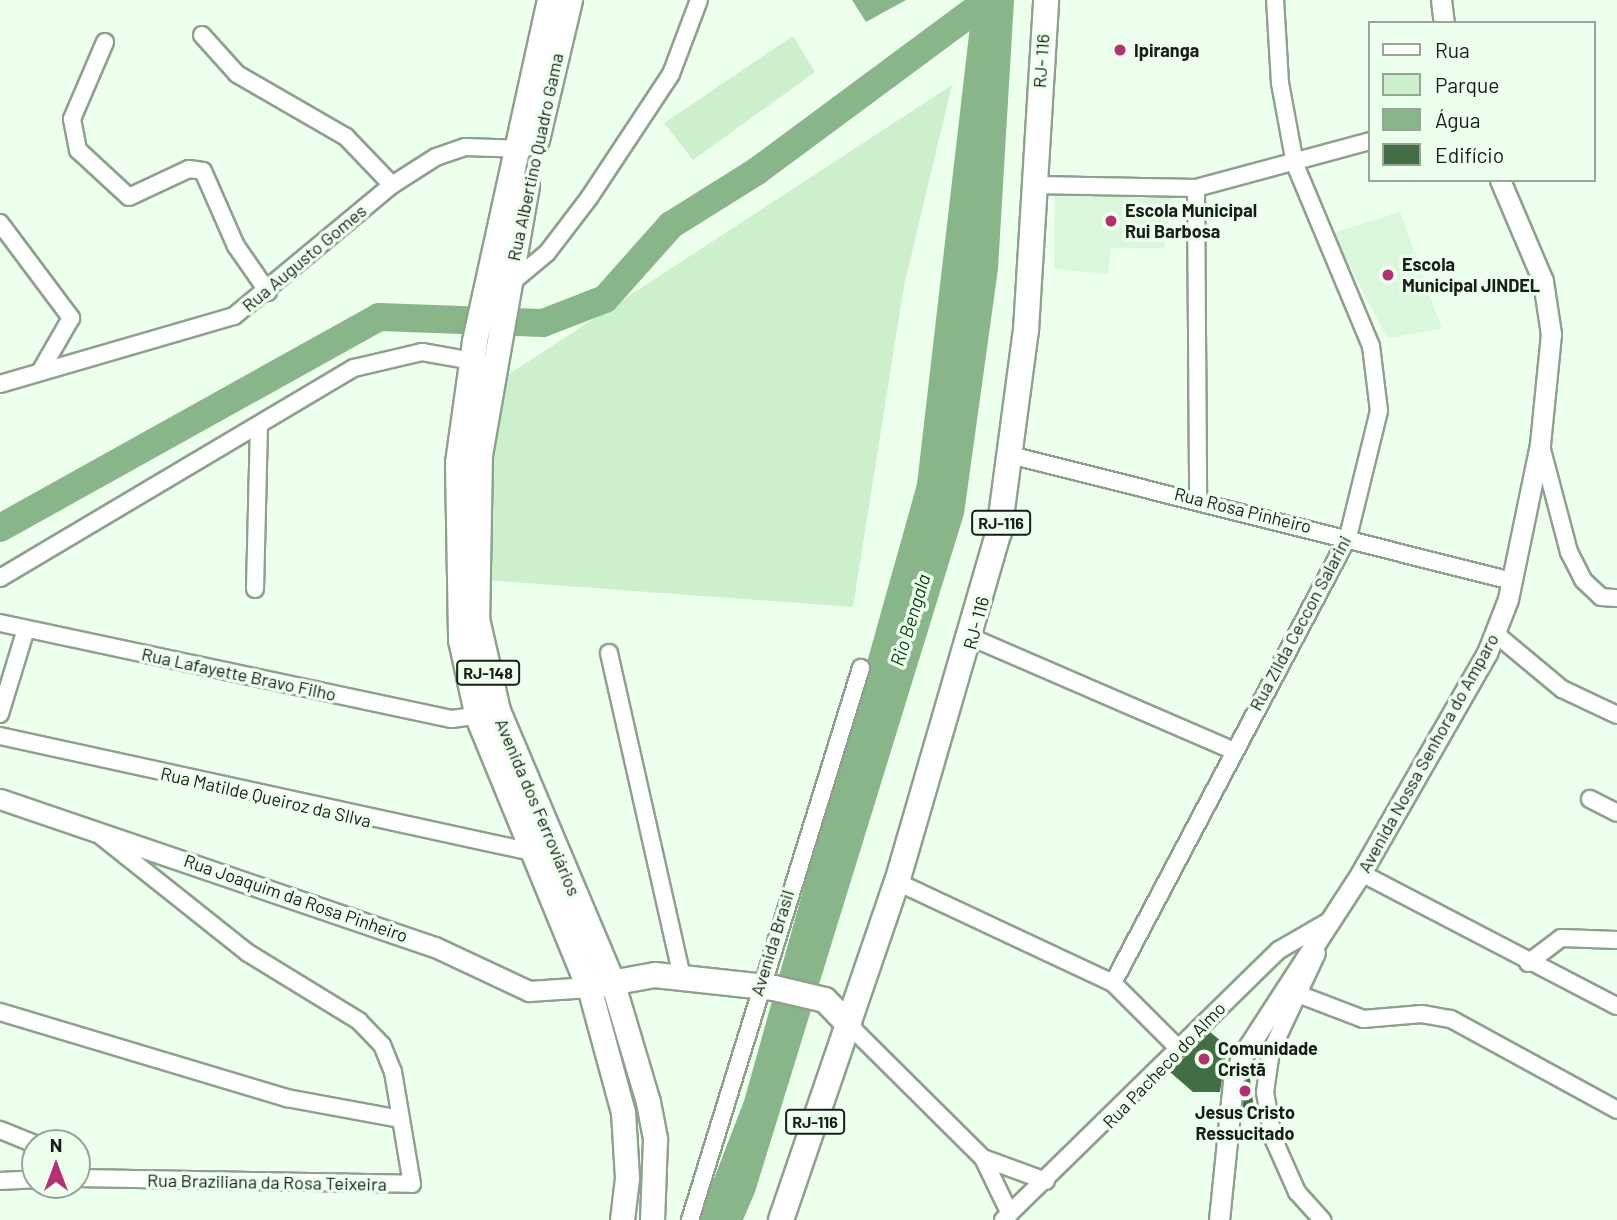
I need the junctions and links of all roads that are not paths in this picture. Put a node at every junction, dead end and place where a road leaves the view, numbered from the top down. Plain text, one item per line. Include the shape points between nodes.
1 (550, 0) edge
2 (570, 0) edge
3 (699, 0) edge
4 (1046, 0) edge
5 (1275, 0) edge
6 (1441, 0) edge
7 (1444, 21) edge
8 (202, 35) dead end
9 (105, 42) dead end
10 (1368, 142) edge
11 (527, 149) junction
12 (1295, 164) junction
13 (1501, 182) edge
14 (392, 185) junction
15 (1035, 185) junction
16 (1196, 188) junction
17 (0, 223) edge
18 (268, 292) junction
19 (494, 302) junction
20 (483, 353) junction
21 (40, 372) junction
22 (0, 384) edge
23 (258, 425) junction
24 (1540, 444) junction
25 (1014, 456) junction
26 (1198, 497) junction
27 (1348, 537) junction
28 (0, 578) edge
29 (1512, 581) junction
30 (255, 589) dead end
31 (1617, 598) edge
32 (0, 623) edge
33 (26, 629) junction
34 (1497, 635) junction
35 (973, 638) junction
36 (609, 653) dead end
37 (861, 668) dead end
38 (0, 714) edge
39 (488, 714) junction
40 (1617, 715) edge
41 (0, 736) edge
42 (1232, 750) junction
43 (0, 799) edge
44 (1590, 799) dead end
45 (1617, 813) edge
46 (90, 828) junction
47 (545, 854) junction
48 (1361, 873) junction
49 (897, 882) junction
50 (1333, 919) junction
51 (1617, 940) edge
52 (1528, 963) junction
53 (682, 977) junction
54 (1113, 983) junction
55 (601, 984) junction
56 (766, 987) junction
57 (1298, 994) junction
58 (1617, 1006) edge
59 (0, 1012) edge
60 (849, 1025) junction
61 (1178, 1048) junction
62 (1617, 1110) edge
63 (400, 1119) junction
64 (0, 1130) edge
65 (21, 1138) edge
66 (983, 1158) junction
67 (91, 1171) edge
68 (91, 1178) edge
69 (105, 1178) junction
70 (21, 1180) edge
71 (0, 1181) edge
72 (1046, 1181) junction
73 (1007, 1217) edge
74 (622, 1220) edge
75 (652, 1220) edge
76 (690, 1220) edge
77 (781, 1220) edge
78 (1219, 1220) edge
79 (1322, 1220) edge

1 - 11 main road, Rua Albertino Quadro Gama
2 - 11 main road, Rua Albertino Quadro Gama
3 - 19 street via 671,74 604,176 547,253
4 - 15 main road, RJ- 116 / RJ-116
5 - 12 street, Rua Zilda Ceccon Salarini via 1280,83
6 - 7 street
8 - 14 street via 237,74 346,137
9 - 18 street via 72,119 78,150 129,197 189,169 202,171 236,246
10 - 12 street
11 - 14 street, Rua Augusto Gomes via 465,148
11 - 19 main road, Rua Albertino Quadro Gama
12 - 16 street
12 - 27 street, Rua Zilda Ceccon Salarini via 1379,380 1379,411
13 - 24 street, Avenida Nossa Senhora do Amparo via 1549,306
14 - 18 street, Rua Augusto Gomes
15 - 16 street
15 - 25 main road, RJ- 116 / RJ-116
16 - 26 street
17 - 21 street via 71,318
18 - 21 street, Rua Augusto Gomes via 204,328
19 - 20 main road, Rua Albertino Quadro Gama
20 - 23 street via 422,352 377,361
20 - 39 main road, RJ-148 via 458,463 457,559 461,640
21 - 22 street, Rua Augusto Gomes
23 - 28 street
23 - 30 street
24 - 29 street, Avenida Nossa Senhora do Amparo
24 - 31 street via 1569,552 1583,580 1601,597
25 - 26 street, Rua Rosa Pinheiro
25 - 35 main road, RJ- 116 / RJ-116
26 - 27 street, Rua Rosa Pinheiro
27 - 29 street, Rua Rosa Pinheiro
27 - 42 street, Rua Zilda Ceccon Salarini
29 - 34 street, Avenida Nossa Senhora do Amparo
32 - 33 street, Rua Lafayette Bravo Filho
33 - 38 street
33 - 39 street, Rua Lafayette Bravo Filho via 452,719
34 - 40 street via 1562,689
34 - 48 street, Avenida Nossa Senhora do Amparo
35 - 42 street
35 - 49 main road, RJ- 116 / RJ-116
36 - 53 street
37 - 56 street, Avenida Brasil
39 - 47 main road, RJ-148
41 - 47 street, Rua Matilde Queiroz da SIlva
42 - 54 street, Rua Zilda Ceccon Salarini
43 - 46 street, Rua Joaquim da Rosa Pinheiro
44 - 45 street
46 - 55 street, Rua Joaquim da Rosa Pinheiro via 435,947 529,991
46 - 63 street, Rua Braziliana da Rosa Teixeira via 248,953 359,1021 382,1045 393,1072
47 - 55 main road, Avenida dos Ferroviários / RJ-148
48 - 50 street, Avenida Nossa Senhora do Amparo
48 - 52 street
49 - 54 street
49 - 60 main road, RJ- 116 / RJ-116
50 - 57 street
50 - 61 street, Rua Pacheco do Almo via 1279,950
50 - 78 street, Avenida Nossa Senhora do Amparo via 1241,1058 1233,1082
51 - 52 street via 1561,938
52 - 58 street
53 - 55 main road
53 - 56 main road
54 - 61 street
55 - 74 main road, RJ-148 via 623,1112 627,1178
55 - 75 main road, Avenida dos Ferroviários / RJ-148 via 650,1114
56 - 60 main road via 825,1000
56 - 76 street, Avenida Brasil
57 - 62 street via 1363,1019 1422,1014 1451,1020
57 - 79 street via 1271,1051 1265,1092 1297,1192
59 - 63 street via 287,1098
60 - 66 street
60 - 77 main road, RJ- 116 / RJ-116
61 - 72 street, Rua Pacheco do Almo
63 - 69 street, Rua Braziliana da Rosa Teixeira via 412,1184
64 - 65 street
66 - 72 street
66 - 73 street
67 - 69 street
68 - 69 street, Rua Braziliana da Rosa Teixeira
70 - 71 street
72 - 73 street, Rua Pacheco do Almo

